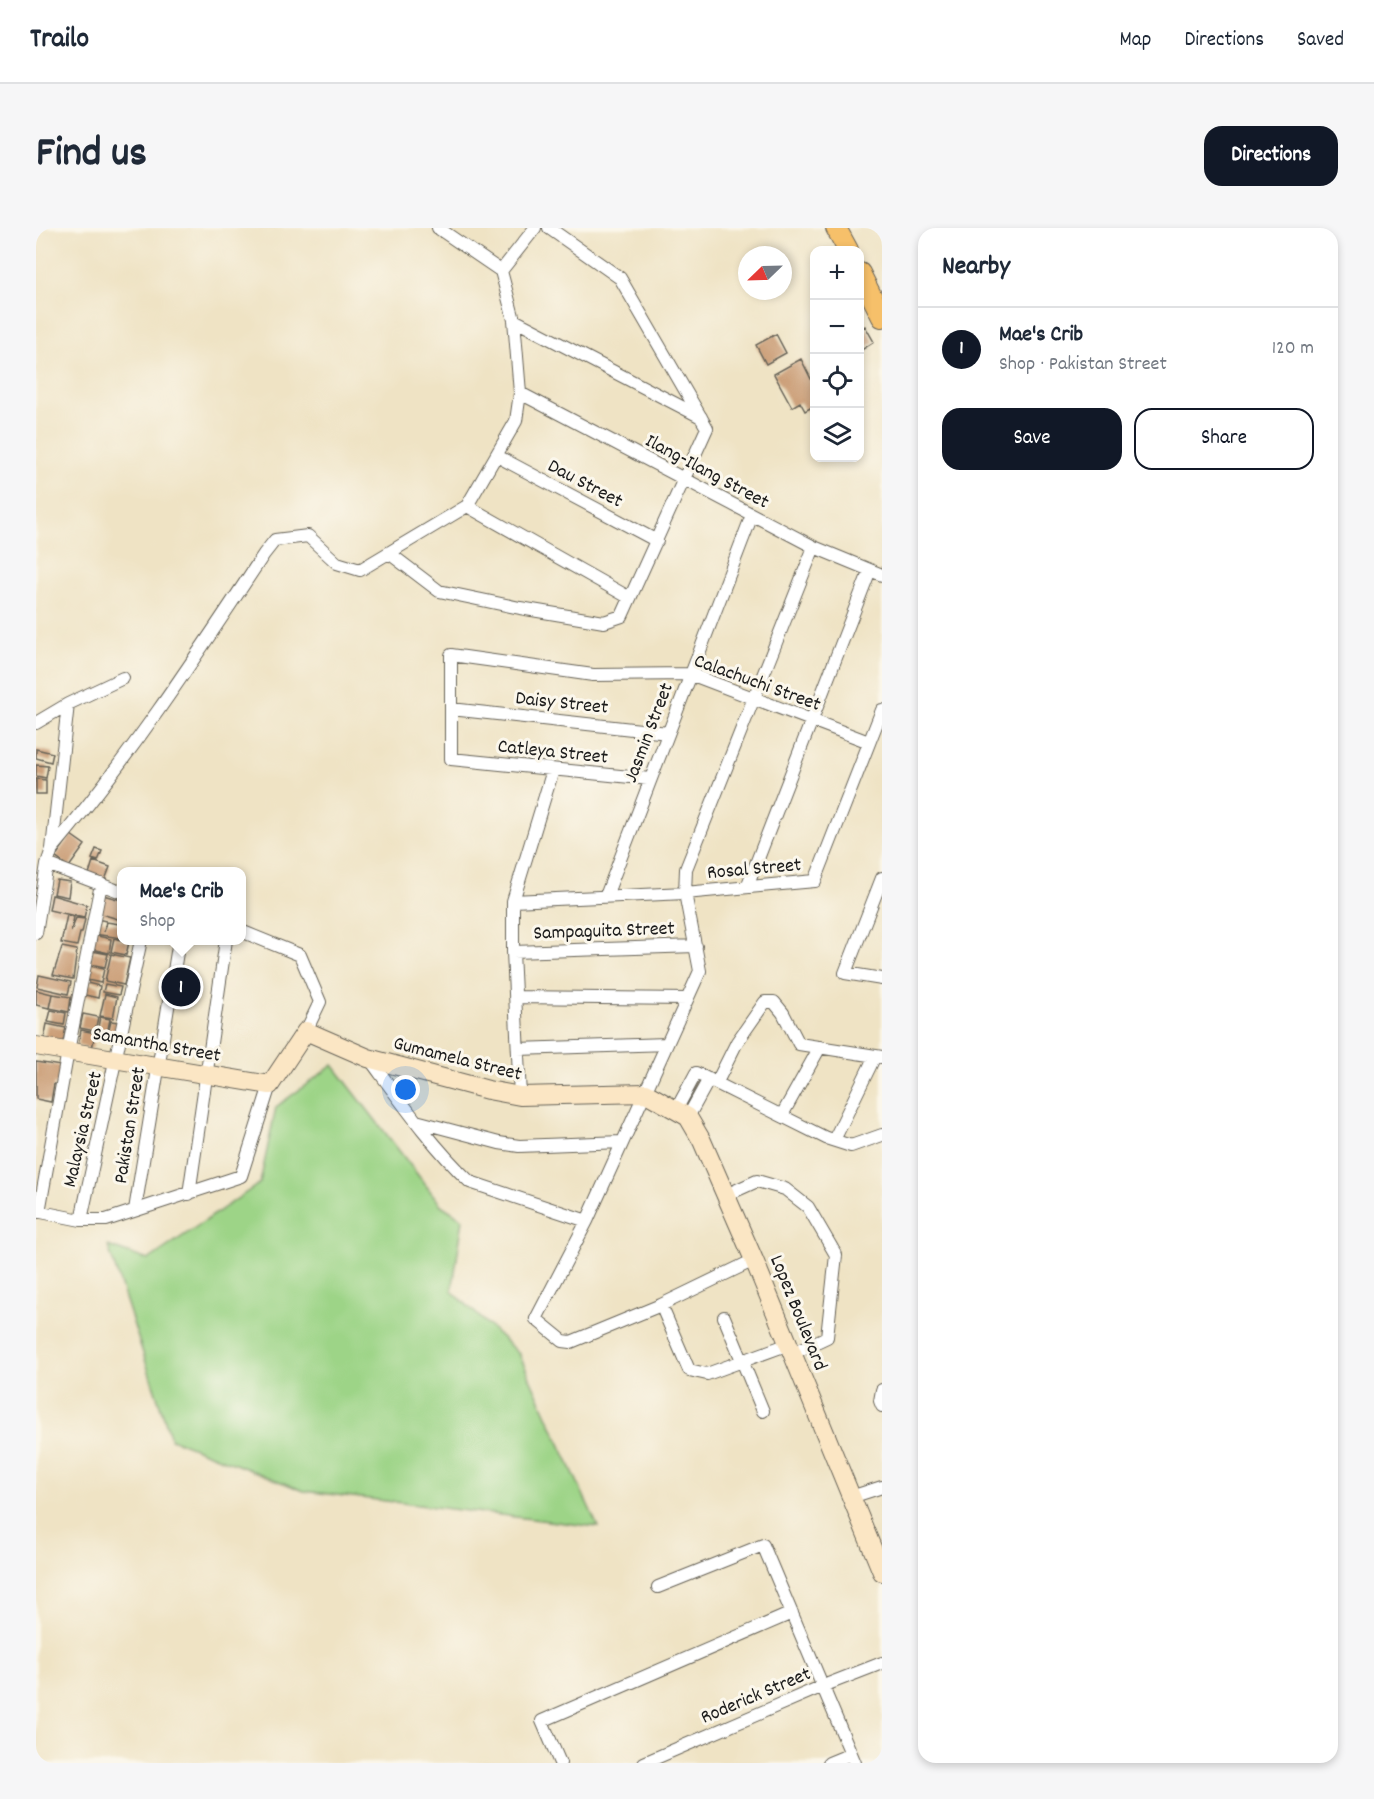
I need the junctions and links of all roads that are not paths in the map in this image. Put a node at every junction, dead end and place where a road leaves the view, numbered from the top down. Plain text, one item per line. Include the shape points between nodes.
1 (535, 228) edge
2 (549, 228) edge
3 (836, 228) edge
4 (446, 230) edge
5 (846, 246) edge
6 (501, 272) junction
7 (864, 281) edge
8 (882, 317) edge
9 (514, 320) junction
10 (520, 393) junction
11 (702, 417) junction
12 (497, 456) junction
13 (685, 480) junction
14 (467, 506) junction
15 (752, 515) junction
16 (657, 541) junction
17 (814, 547) junction
18 (389, 553) junction
19 (876, 572) edge
20 (630, 598) junction
21 (690, 674) junction
22 (123, 678) dead end
23 (754, 698) junction
24 (68, 704) junction
25 (451, 709) junction
26 (882, 710) edge
27 (812, 720) junction
28 (36, 723) edge
29 (668, 733) junction
30 (869, 742) junction
31 (553, 770) junction
32 (650, 779) junction
33 (52, 849) junction
34 (47, 864) junction
35 (882, 878) edge
36 (101, 884) junction
37 (747, 887) junction
38 (117, 890) edge
39 (685, 893) junction
40 (606, 896) junction
41 (513, 900) junction
42 (36, 933) edge
43 (246, 933) edge
44 (140, 945) edge
45 (178, 945) edge
46 (225, 945) edge
47 (696, 945) junction
48 (513, 952) junction
49 (882, 979) edge
50 (515, 997) junction
51 (687, 999) junction
52 (306, 1031) junction
53 (667, 1044) junction
54 (36, 1046) edge
55 (820, 1047) junction
56 (518, 1049) junction
57 (68, 1051) junction
58 (879, 1056) edge
59 (368, 1058) junction
60 (117, 1059) junction
61 (158, 1066) junction
62 (206, 1075) junction
63 (713, 1081) junction
64 (270, 1086) junction
65 (646, 1093) junction
66 (520, 1096) junction
67 (682, 1114) junction
68 (782, 1115) junction
69 (416, 1121) junction
70 (882, 1135) edge
71 (834, 1140) junction
72 (622, 1142) junction
73 (189, 1194) junction
74 (726, 1195) junction
75 (135, 1210) junction
76 (38, 1211) edge
77 (81, 1220) junction
78 (587, 1221) junction
79 (754, 1260) junction
80 (661, 1305) junction
81 (724, 1317) dead end
82 (791, 1349) junction
83 (743, 1361) junction
84 (882, 1390) edge
85 (882, 1406) edge
86 (763, 1412) dead end
87 (882, 1486) edge
88 (851, 1497) junction
89 (882, 1572) edge
90 (658, 1587) dead end
91 (792, 1613) junction
92 (882, 1664) edge
93 (823, 1686) junction
94 (854, 1758) edge
95 (560, 1763) edge
96 (644, 1763) edge
97 (829, 1763) edge

1 - 6 street
2 - 11 street via 620,278
3 - 5 main road
4 - 6 street
6 - 9 street
7 - 8 main road
9 - 10 street
9 - 11 street
10 - 12 street via 516,421
10 - 13 street, Ilang-Ilang Street
11 - 13 street via 706,428
12 - 14 street
12 - 16 street, Dau Street
13 - 15 street, Ilang-Ilang Street
13 - 16 street
14 - 18 street
14 - 20 street
15 - 17 street, Ilang-Ilang Street
15 - 21 street, Jasmin Street
16 - 20 street
17 - 19 street, Ilang-Ilang Street
17 - 23 street
18 - 20 street via 439,591 520,608 604,622 622,616
18 - 33 street via 360,570 337,563 308,536 275,540 183,675
19 - 27 street
21 - 23 street, Calachuchi Street
21 - 25 street, Calachuchi Street via 592,675 451,655
21 - 29 street, Jasmin Street
22 - 24 street
23 - 27 street, Calachuchi Street
23 - 39 street via 686,869
24 - 28 street
24 - 33 street
25 - 29 street, Daisy Street
25 - 31 street, Catleya Street via 452,759
26 - 30 street, Rosal Street
27 - 30 street, Calachuchi Street
27 - 37 street
29 - 32 street, Jasmin Street
30 - 37 street, Rosal Street via 814,881
31 - 32 street, Catleya Street
31 - 41 street
32 - 40 street, Jasmin Street
33 - 34 street
34 - 36 street
34 - 42 street
35 - 49 street via 845,973
36 - 38 street
36 - 57 street
37 - 39 street, Rosal Street
39 - 40 street, Rosal Street
39 - 47 street
40 - 41 street, Rosal Street
41 - 48 street
43 - 52 street via 300,955 320,1002
44 - 60 street, Malaysia Street
45 - 61 street, Pakistan Street
46 - 62 street
47 - 48 street, Sampaguita Street
47 - 51 street via 700,970
48 - 50 street
50 - 51 street
50 - 56 street
51 - 53 street
52 - 59 street, Gumamela Street
52 - 64 street
53 - 56 street
53 - 65 street
54 - 57 street, Samantha Street
55 - 58 street
55 - 63 street via 799,1044 783,1013 774,1002 765,1002
55 - 68 street
56 - 66 street
57 - 60 street, Samantha Street
57 - 76 street
58 - 71 street
59 - 66 street, Gumamela Street
59 - 69 street
60 - 61 street, Samantha Street
60 - 77 street, Malaysia Street
61 - 62 street, Samantha Street
61 - 75 street, Pakistan Street
62 - 64 street, Samantha Street
62 - 73 street
63 - 67 street
63 - 68 street
64 - 73 street via 241,1176
65 - 66 street, Gumamela Street
65 - 67 street
65 - 72 street
67 - 74 street, Lopez Boulevard via 702,1141
68 - 71 street
69 - 72 street via 519,1146
69 - 78 street via 470,1182
70 - 71 street via 851,1146
72 - 78 street
73 - 75 street
74 - 79 street, Lopez Boulevard
74 - 82 street via 757,1181 785,1189 808,1207 836,1255 827,1337
75 - 77 street via 106,1220
76 - 77 street
78 - 80 street via 536,1319 562,1341 571,1342
79 - 80 street
79 - 82 street, Lopez Boulevard
80 - 83 street via 689,1370 707,1374
81 - 83 street
82 - 83 street
82 - 88 street, Lopez Boulevard
83 - 86 street
84 - 85 street
87 - 88 street
88 - 89 street, Lopez Boulevard
90 - 91 street via 763,1545
91 - 93 street
91 - 95 street via 542,1721
92 - 93 street, Roderick Street
93 - 94 street
93 - 96 street, Roderick Street
94 - 97 street

